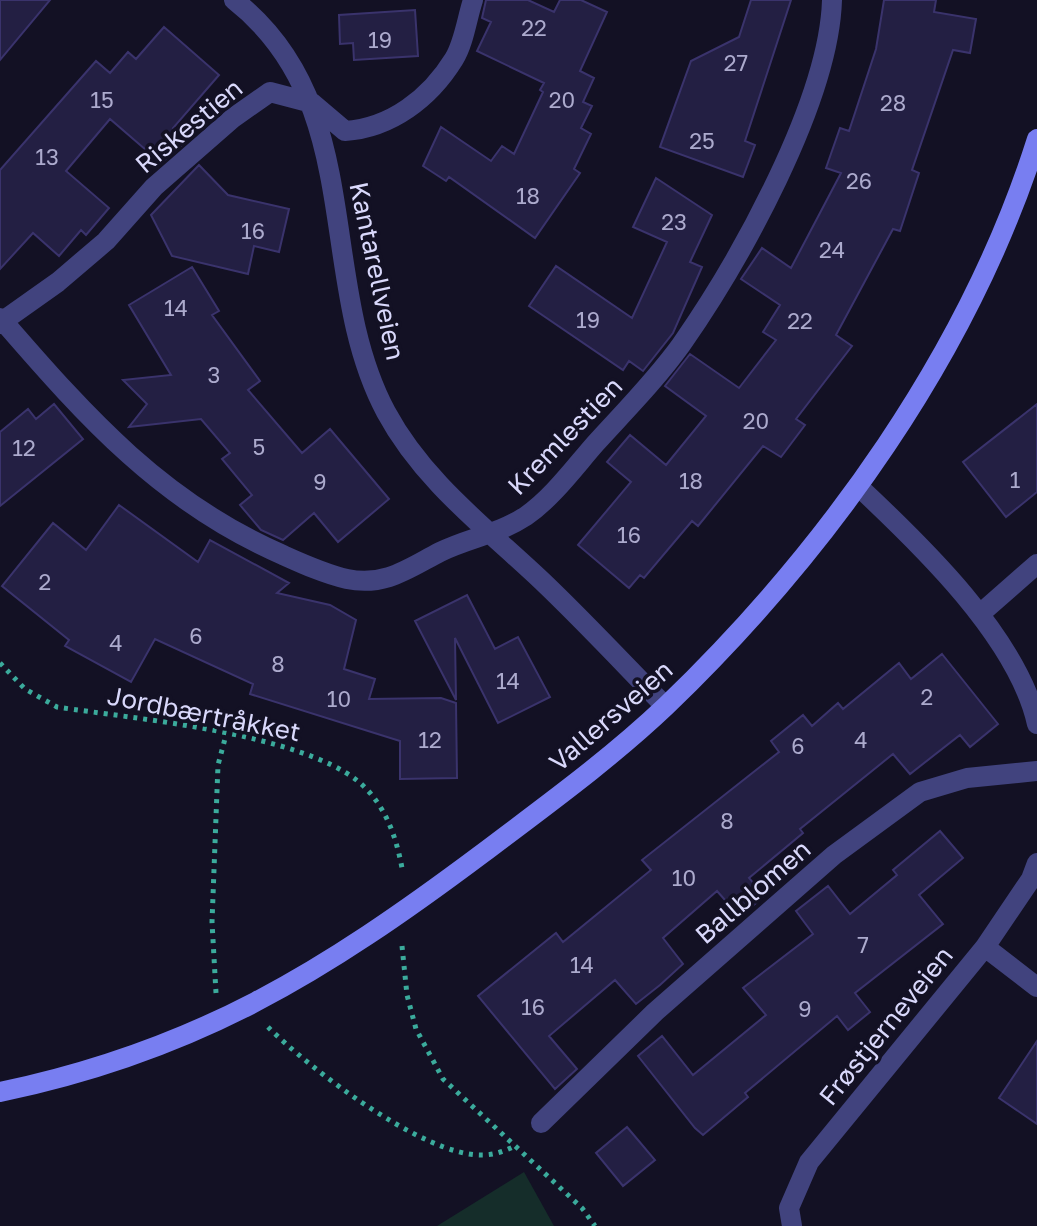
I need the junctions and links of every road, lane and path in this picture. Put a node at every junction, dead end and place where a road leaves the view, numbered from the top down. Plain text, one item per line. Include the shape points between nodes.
1 (234, 0) edge
2 (473, 0) edge
3 (832, 0) edge
4 (312, 103) junction
5 (1037, 139) edge
6 (1, 321) edge
7 (858, 486) junction
8 (492, 535) junction
9 (1037, 564) edge
10 (980, 614) junction
11 (0, 663) edge
12 (665, 706) junction
13 (1037, 724) edge
14 (226, 735) junction
15 (1037, 771) edge
16 (1037, 863) edge
17 (402, 868) dead end
18 (402, 945) dead end
19 (985, 947) junction
20 (1037, 987) edge
21 (249, 1008) junction
22 (221, 1022) junction
23 (0, 1092) edge
24 (541, 1123) joint
25 (517, 1145) junction
26 (595, 1226) edge
27 (792, 1226) edge

1 - 4 street, Kantarellveien via 284,53
2 - 4 street, Riskestien via 456,57 421,101 366,130 345,131
3 - 8 street, Kremlestien via 825,55 785,163 688,333 636,403 566,478 527,515
4 - 6 street, Riskestien via 270,92 154,187 106,241 58,282
4 - 8 street, Kantarellveien via 330,169 363,349 384,408 406,448
5 - 7 main road, Vallersveien via 972,295
6 - 8 street, Kremlestien via 125,454 198,511 286,557 348,579 379,581 404,574 442,551
7 - 10 street
7 - 12 main road, Vallersveien via 779,585
8 - 12 street, Kantarellveien
9 - 10 street
10 - 13 street via 1031,699
11 - 14 path, Jordbærtråkket via 25,689 57,707
12 - 21 main road, Vallersveien via 564,792 446,881 335,959
14 - 17 path, Jordbærtråkket via 288,747 340,768 375,800 390,824
14 - 22 path via 218,765 212,922
15 - 24 street, Ballblomen via 967,778 920,792 834,855 726,949
16 - 19 street, Frøstjerneveien
18 - 25 path via 407,995 429,1055 463,1100
19 - 20 street
19 - 27 street, Frøstjerneveien via 809,1162 789,1208
21 - 22 main road, Vallersveien
21 - 25 path via 295,1054 417,1134 480,1156
22 - 23 main road, Vallersveien via 105,1064
24 - 25 path
25 - 26 path

